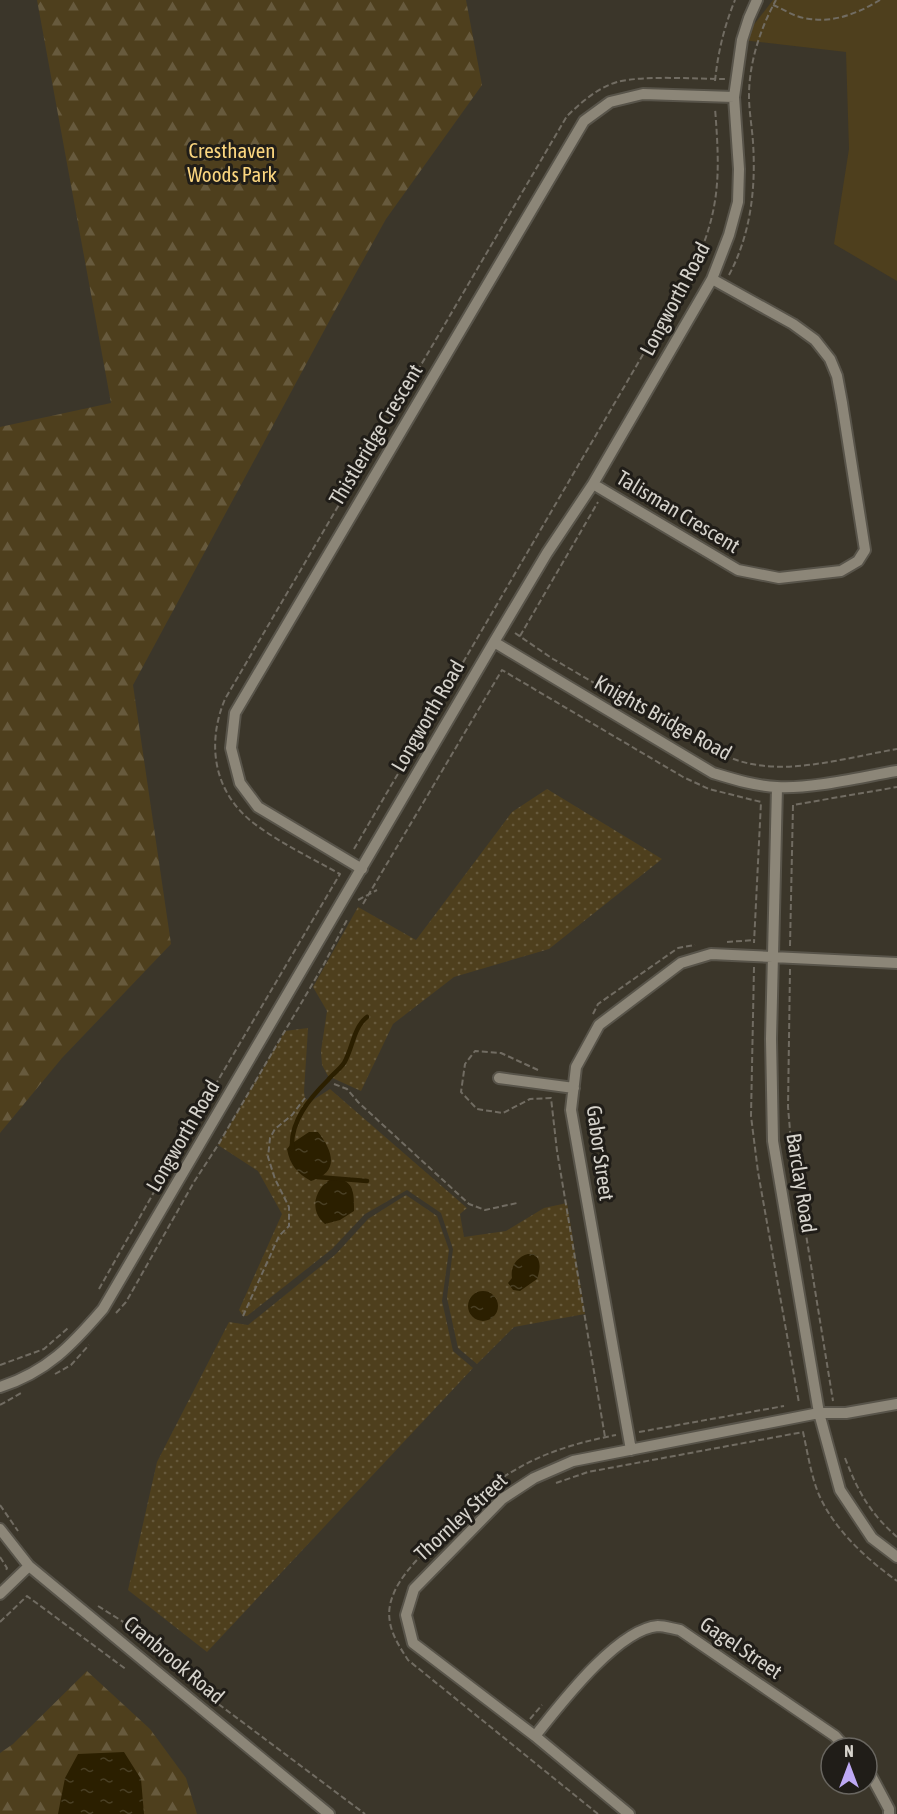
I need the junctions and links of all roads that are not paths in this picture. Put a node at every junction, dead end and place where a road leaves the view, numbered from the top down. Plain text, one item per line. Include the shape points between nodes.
1 (757, 0) edge
2 (734, 97) junction
3 (712, 279) junction
4 (593, 484) junction
5 (494, 642) junction
6 (897, 771) edge
7 (777, 787) junction
8 (362, 869) junction
9 (773, 955) junction
10 (897, 963) edge
11 (499, 1078) dead end
12 (574, 1088) junction
13 (0, 1387) edge
14 (897, 1404) edge
15 (819, 1413) junction
16 (631, 1450) junction
17 (0, 1529) edge
18 (897, 1557) edge
19 (29, 1566) junction
20 (0, 1594) edge
21 (535, 1736) junction
22 (835, 1736) edge
23 (879, 1790) edge
24 (329, 1814) edge
25 (629, 1814) edge
26 (889, 1814) edge

1 - 2 street, Longworth Road via 742,40
2 - 3 street, Longworth Road via 738,202
2 - 8 street, Thistleridge Crescent via 643,94 610,102 584,121 235,713 231,748 240,783 258,807
3 - 4 street, Longworth Road
3 - 4 street, Talisman Crescent via 793,324 815,340 830,359 842,403 865,550 858,561 841,571 779,578 738,570
4 - 5 street, Longworth Road
5 - 7 street, Knights Bridge Road via 713,773
5 - 8 street, Longworth Road
6 - 7 street, Knights Bridge Road via 830,783
7 - 9 street, Barclay Road
8 - 13 street, Longworth Road via 103,1309 51,1363
9 - 10 street
9 - 12 street, Gabor Street via 711,954 681,963 599,1025 576,1067
9 - 15 street, Barclay Road via 772,1141
11 - 12 street
12 - 16 street, Gabor Street via 572,1110
14 - 15 street, Thornley Street via 846,1413
15 - 16 street, Thornley Street
15 - 18 street, Barclay Road via 840,1490 872,1538
16 - 21 street, Thornley Street via 573,1461 534,1478 502,1499 414,1589 406,1615 413,1643
17 - 19 street, Cranbrook Road
19 - 20 street
19 - 24 street, Cranbrook Road
21 - 22 street, Gagel Street via 570,1691 622,1642 658,1626 681,1630
21 - 25 street, Thornley Street
23 - 26 street

